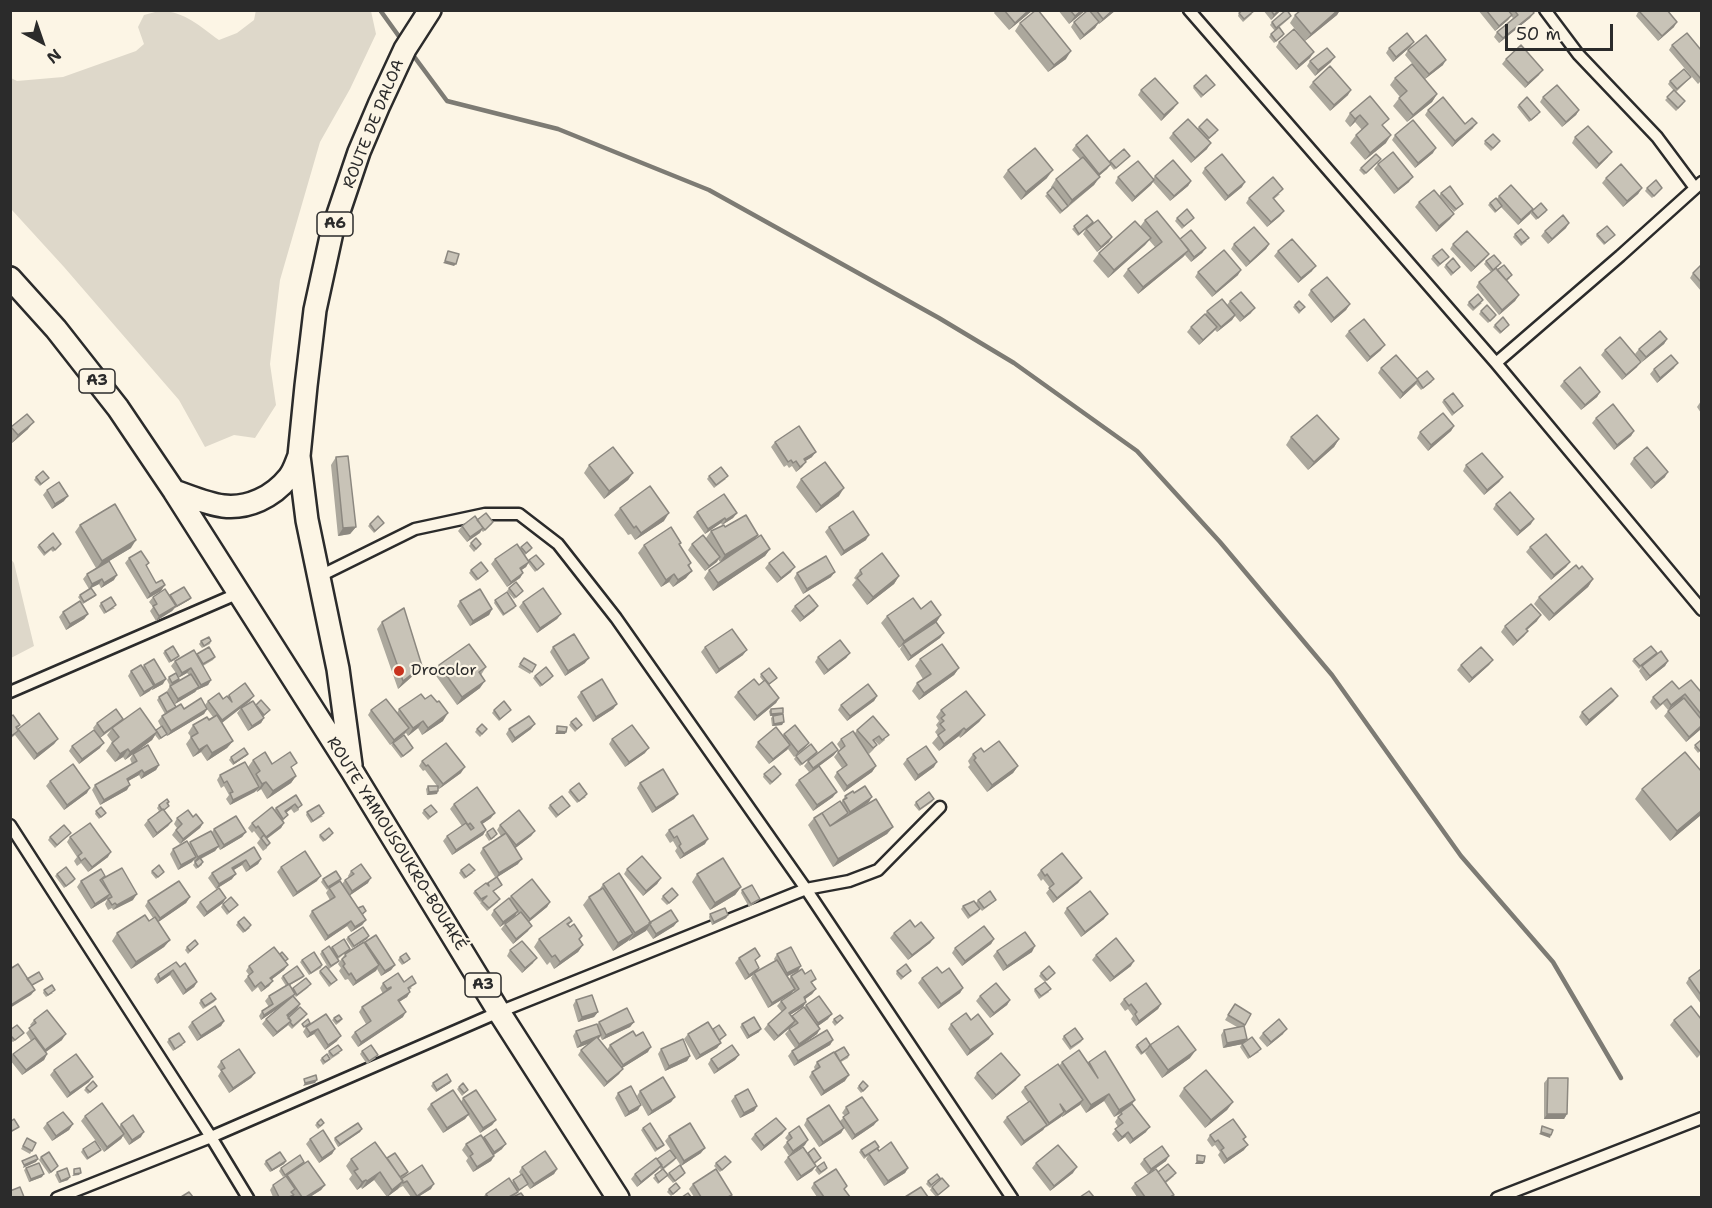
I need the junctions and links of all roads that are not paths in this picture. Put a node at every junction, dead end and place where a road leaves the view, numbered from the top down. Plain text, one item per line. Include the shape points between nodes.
1 (430, 10) edge
2 (1189, 10) edge
3 (1545, 10) edge
4 (1698, 185) edge
5 (10, 278) edge
6 (1496, 363) junction
7 (299, 456) junction
8 (174, 491) junction
9 (318, 577) junction
10 (239, 593) junction
11 (1701, 610) edge
12 (10, 692) edge
13 (352, 771) junction
14 (940, 807) dead end
15 (10, 825) edge
16 (806, 889) junction
17 (499, 1012) junction
18 (1701, 1118) edge
19 (211, 1137) junction
20 (57, 1197) edge
21 (248, 1197) edge
22 (618, 1197) edge
23 (1012, 1197) edge
24 (1497, 1197) edge

1 - 7 highway, ROUTE DE DALOA / A6 via 405,49 379,105 332,232 315,310
2 - 6 street
3 - 4 street via 1578,54
4 - 6 street
5 - 8 highway, A3 via 118,408
6 - 11 street
7 - 8 highway via 282,485 251,504 221,506
7 - 9 highway, A6
8 - 10 highway, ROUTE YAMOUSOUKRO-BOUAKÉ / A3
9 - 13 highway, A6 via 338,669
9 - 16 street via 415,529 484,514 519,514 558,544 616,618
10 - 12 street
10 - 13 highway, ROUTE YAMOUSOUKRO-BOUAKÉ / A3
13 - 17 highway, ROUTE YAMOUSOUKRO-BOUAKÉ / A3
14 - 16 street via 878,870 849,881
15 - 19 street
16 - 17 street
16 - 23 street
17 - 19 street
17 - 22 highway, ROUTE YAMOUSOUKRO-BOUAKÉ / A3
18 - 24 street
19 - 20 street
19 - 21 street

